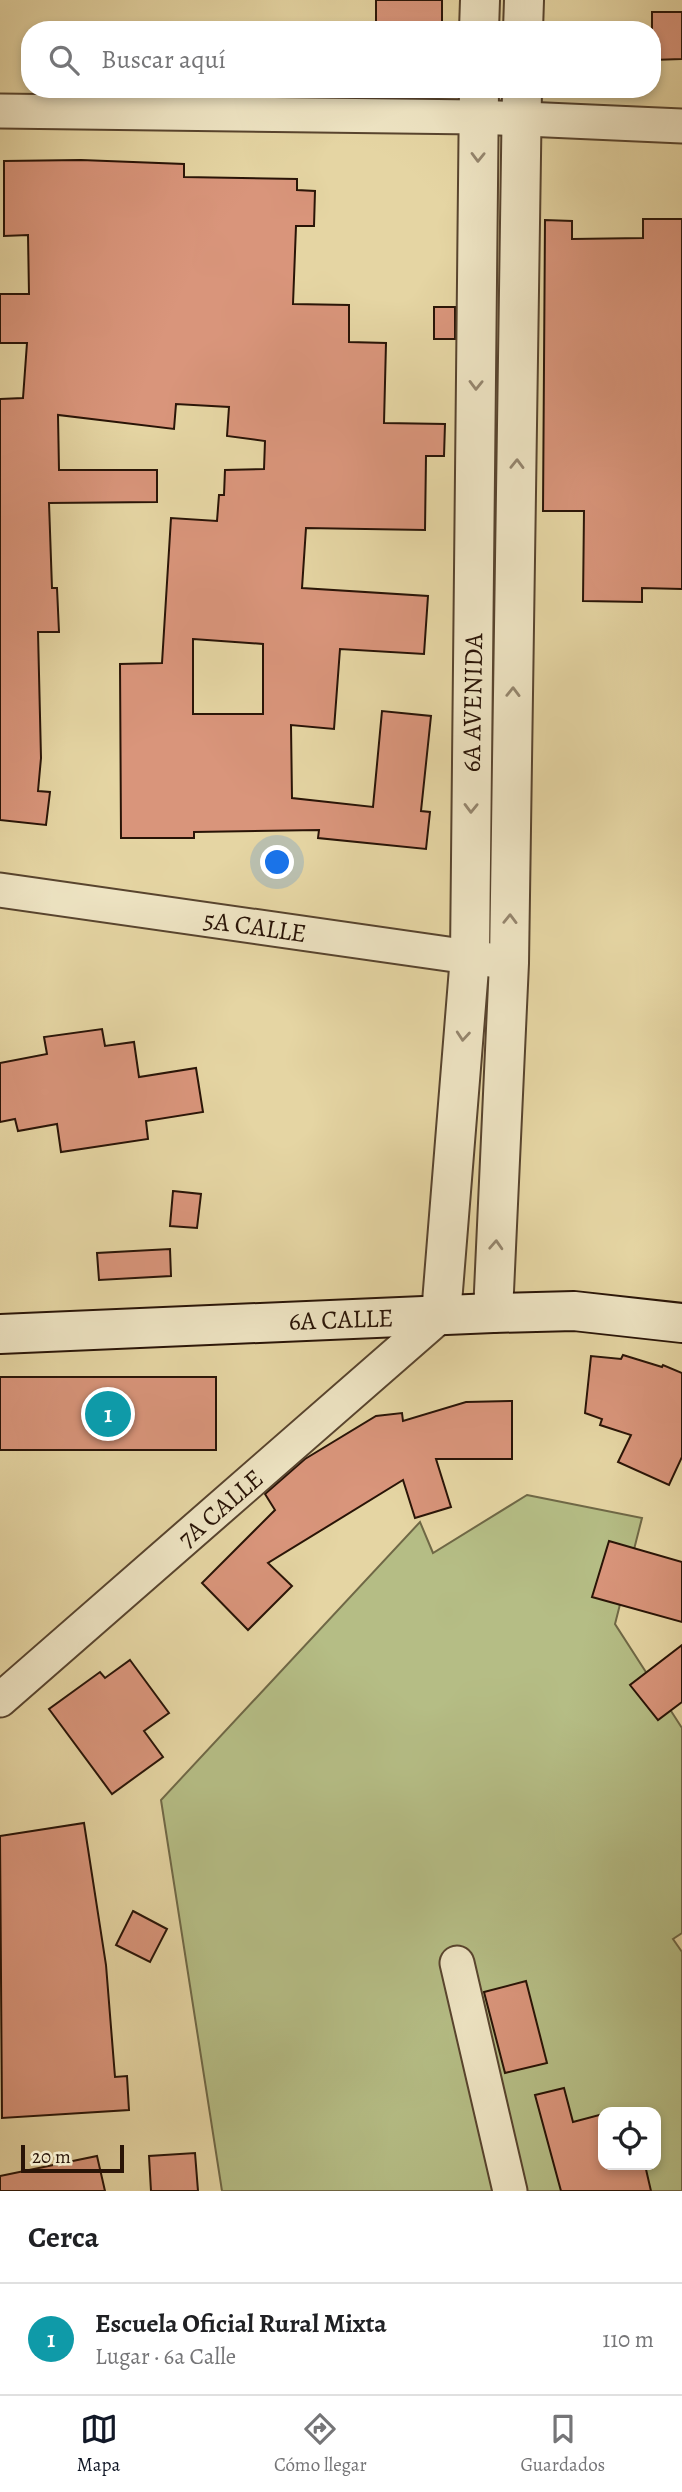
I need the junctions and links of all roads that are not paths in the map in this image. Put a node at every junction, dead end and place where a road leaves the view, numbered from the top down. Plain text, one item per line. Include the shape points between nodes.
1 (480, 0) edge
2 (524, 0) edge
3 (480, 21) edge
4 (523, 21) edge
5 (478, 103) edge
6 (522, 104) edge
7 (0, 111) edge
8 (682, 126) edge
9 (0, 890) edge
10 (470, 956) junction
11 (509, 963) junction
12 (493, 1313) junction
13 (441, 1315) junction
14 (682, 1324) edge
15 (0, 1334) edge
16 (0, 1700) edge
17 (457, 1964) dead end
18 (510, 2191) edge

1 - 3 street
2 - 4 street
5 - 6 street
5 - 7 street
5 -> 10 street, 6A AVENIDA
6 - 8 street
11 -> 6 street, 6A AVENIDA
9 - 10 street, 5A CALLE
10 - 11 street, 5A CALLE
10 -> 13 street, 6A AVENIDA
12 -> 11 street, 6A AVENIDA
12 - 13 street, 6A CALLE
12 - 14 street, 6A CALLE via 574,1311
13 - 15 street, 6A CALLE
13 - 16 street, 7A CALLE
17 - 18 street

